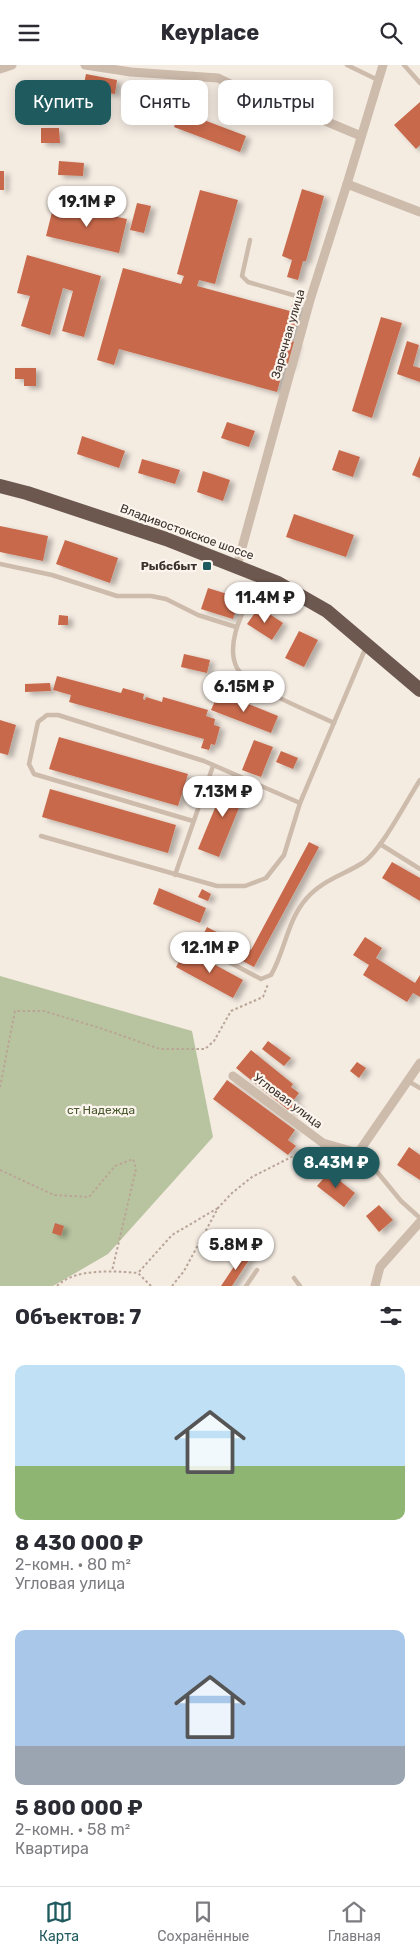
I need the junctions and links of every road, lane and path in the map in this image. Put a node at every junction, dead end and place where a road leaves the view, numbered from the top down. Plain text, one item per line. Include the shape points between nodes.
1 (12, 65) edge
2 (85, 65) edge
3 (348, 65) edge
4 (383, 65) edge
5 (404, 65) edge
6 (0, 69) edge
7 (378, 80) junction
8 (420, 83) edge
9 (361, 136) junction
10 (347, 184) junction
11 (420, 212) edge
12 (250, 240) dead end
13 (310, 300) junction
14 (0, 486) edge
15 (0, 564) edge
16 (238, 566) junction
17 (248, 598) dead end
18 (236, 627) junction
19 (366, 645) junction
20 (420, 690) edge
21 (334, 723) junction
22 (213, 766) junction
23 (420, 780) edge
24 (300, 803) junction
25 (193, 821) junction
26 (41, 836) dead end
27 (380, 844) junction
28 (420, 869) edge
29 (175, 875) junction
30 (197, 945) dead end
31 (272, 975) junction
32 (420, 1063) edge
33 (232, 1076) dead end
34 (408, 1081) junction
35 (0, 1087) edge
36 (420, 1089) edge
37 (323, 1143) junction
38 (358, 1153) junction
39 (0, 1170) edge
40 (218, 1208) junction
41 (420, 1219) edge
42 (420, 1222) edge
43 (257, 1270) dead end
44 (112, 1271) junction
45 (138, 1273) junction
46 (294, 1279) dead end
47 (57, 1286) edge
48 (151, 1286) edge
49 (172, 1286) edge
50 (246, 1286) edge
51 (300, 1286) edge
52 (376, 1286) edge

1 - 6 street
2 - 9 street via 218,78 265,101
3 - 7 lane
4 - 7 street, Заречная улица
5 - 8 lane
7 - 9 street, Заречная улица
9 - 10 street, Заречная улица
10 - 11 street
10 - 13 street, Заречная улица
12 - 13 lane via 242,276 248,282
13 - 16 street, Заречная улица
14 - 16 highway, Владивостокское шоссе via 96,515
15 - 18 lane via 52,575 117,597 166,599 198,615
16 - 19 highway, Владивостокское шоссе via 278,583 327,611
17 - 18 lane
18 - 21 lane via 233,649 237,668 255,685
19 - 20 highway, Владивостокское шоссе
19 - 21 lane
21 - 24 lane
22 - 24 lane
22 - 25 lane
22 - 25 lane via 58,715 47,715 38,721 29,764 34,774
23 - 27 lane
24 - 29 lane via 284,855 266,878 245,886 217,886
25 - 29 lane
26 - 29 lane
27 - 28 lane
27 - 31 lane via 365,861 325,882 306,898 286,936 279,963
30 - 31 lane via 260,979
31 - 35 path via 263,997 231,1011 214,1041 205,1049 160,1049 44,1011 15,1011
32 - 34 street
33 - 37 street, Угловая улица
34 - 36 lane
34 - 38 street
37 - 38 street, Угловая улица
37 - 40 path via 252,1177
38 - 41 lane, Угловая улица
39 - 44 path via 54,1195 89,1197 115,1166 133,1159 136,1169
40 - 45 path via 172,1235
40 - 49 path via 184,1271
42 - 52 street via 380,1267
43 - 50 lane
44 - 45 path
44 - 47 path via 86,1273
45 - 48 path
46 - 51 lane

